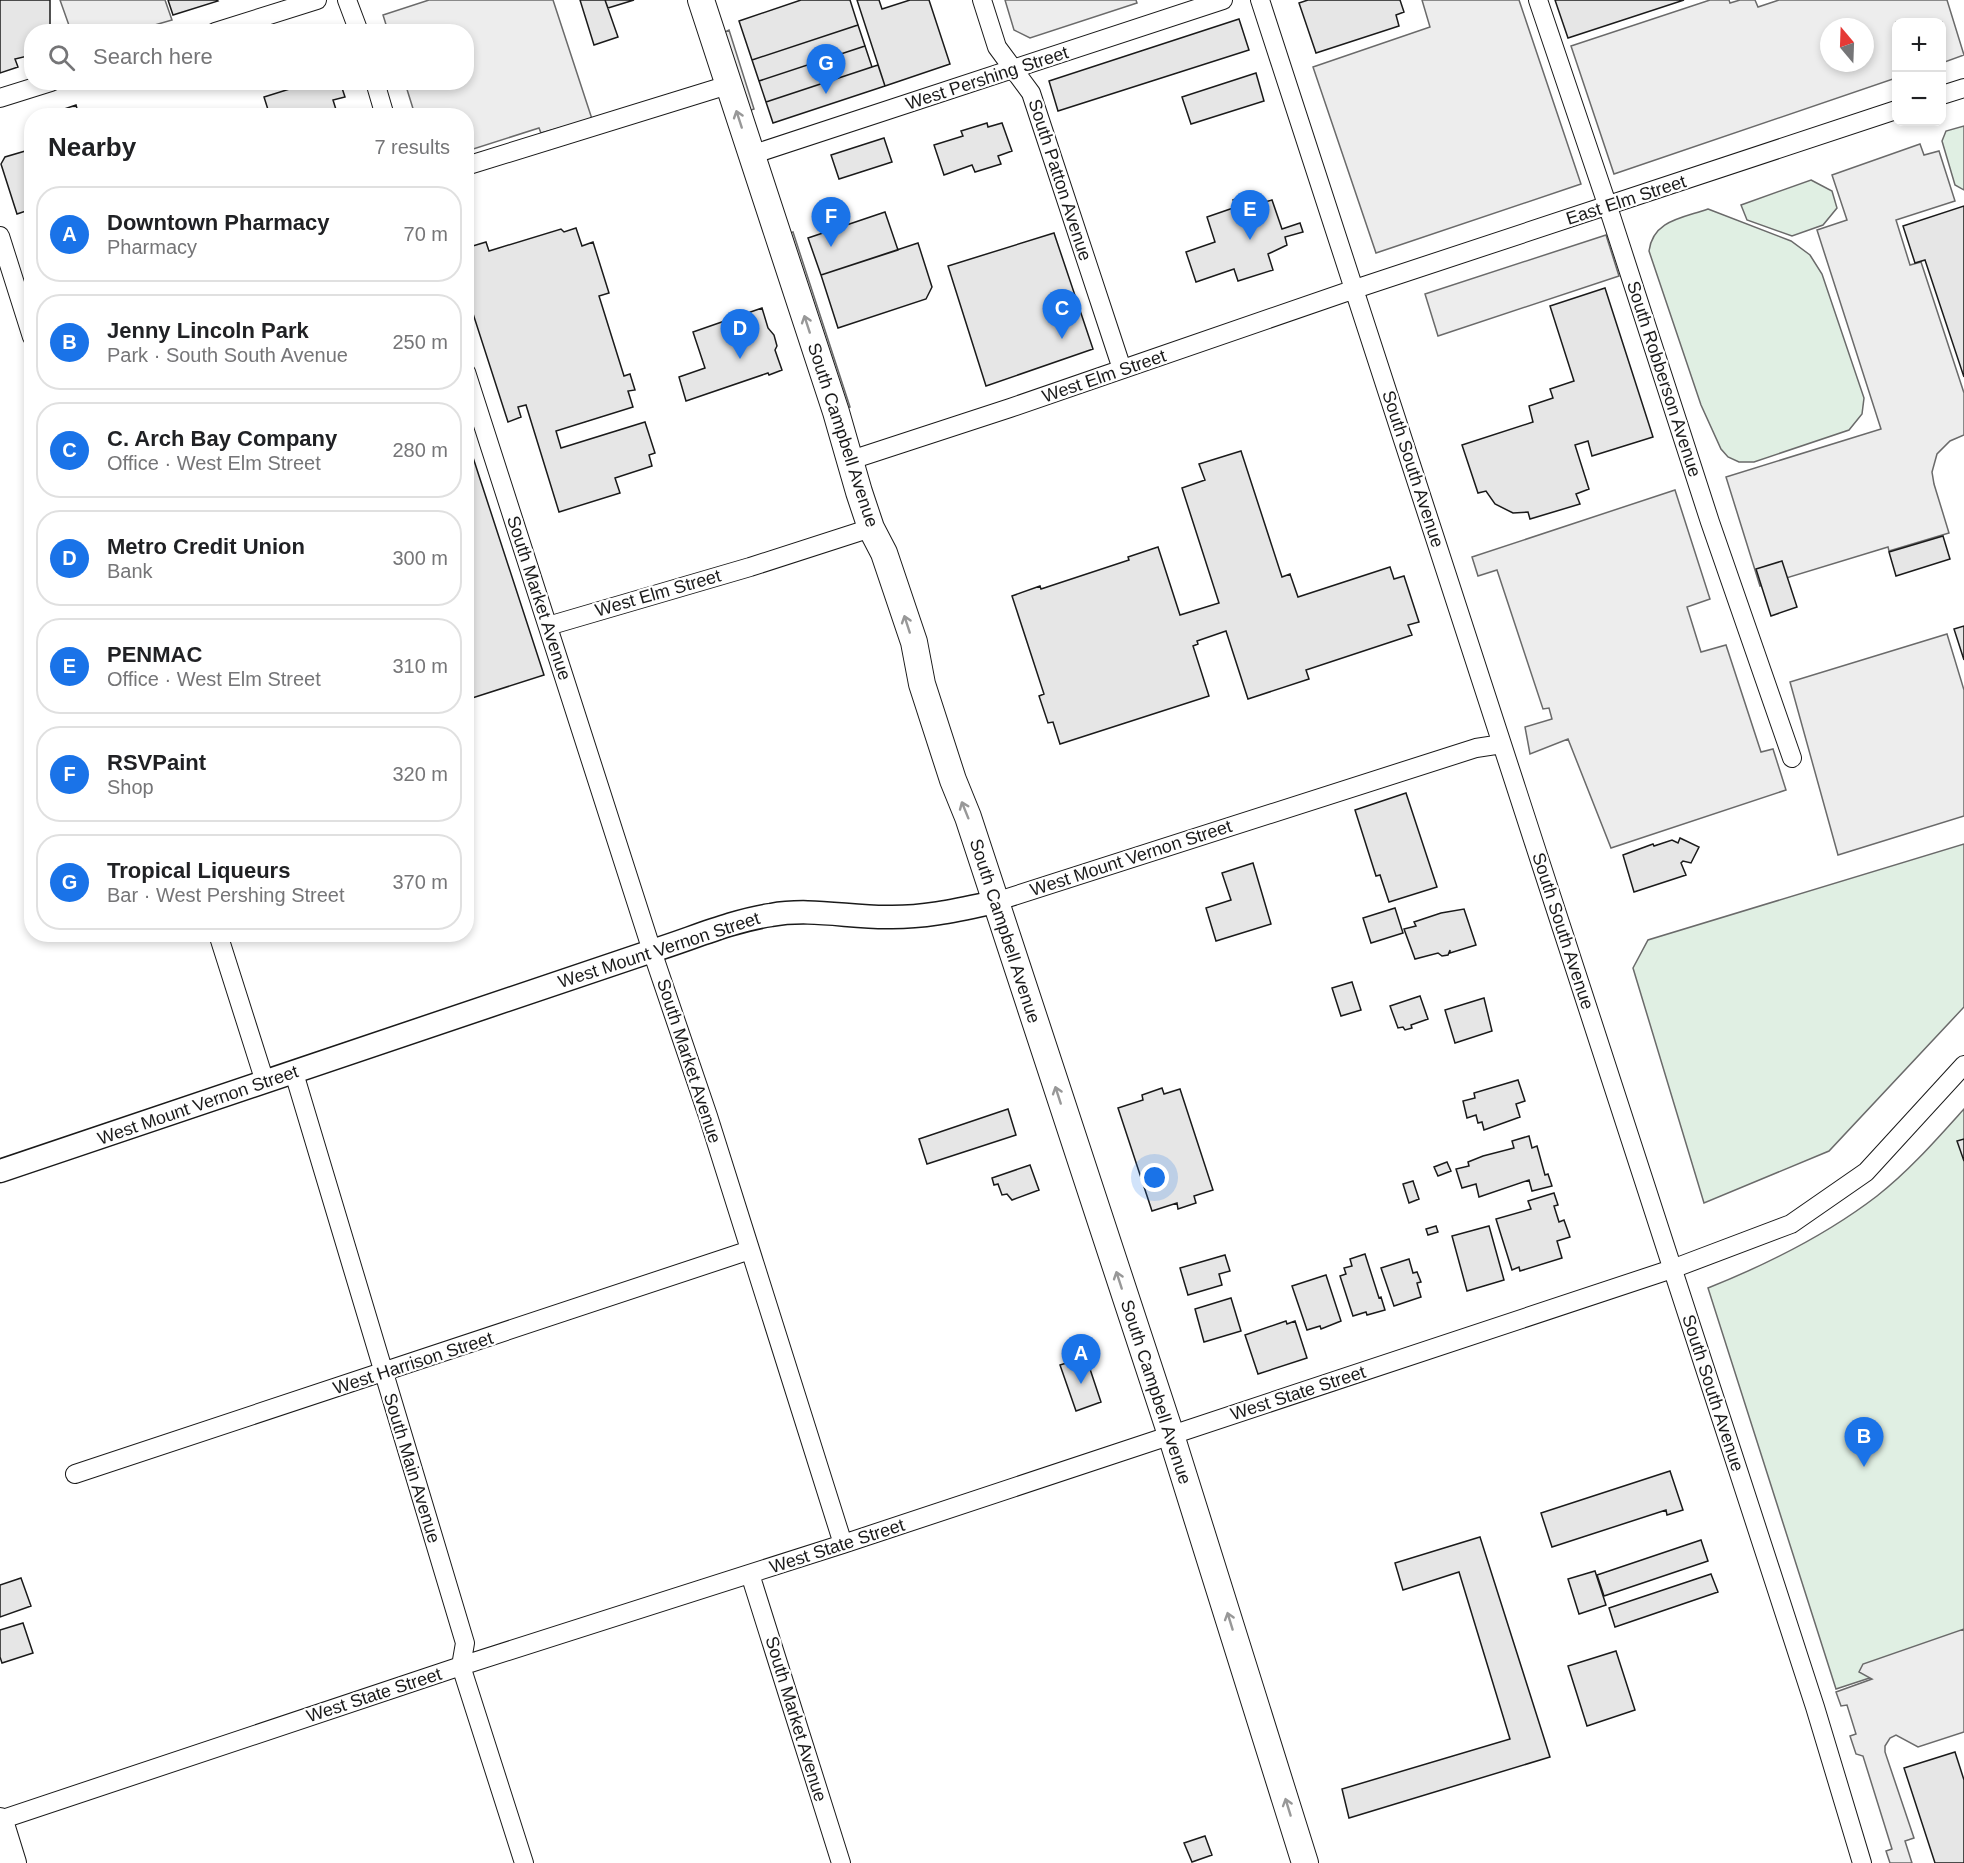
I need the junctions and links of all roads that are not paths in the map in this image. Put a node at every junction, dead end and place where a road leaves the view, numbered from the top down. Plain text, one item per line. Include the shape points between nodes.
1 (317, 0) edge
2 (347, 0) edge
3 (701, 0) edge
4 (982, 0) edge
5 (1223, 0) edge
6 (1260, 0) edge
7 (1538, 0) edge
8 (240, 24) edge
9 (356, 24) edge
10 (1014, 69) junction
11 (728, 85) junction
12 (1964, 87) edge
13 (26, 90) edge
14 (377, 90) edge
15 (1946, 93) edge
16 (0, 98) edge
17 (383, 108) edge
18 (1892, 111) edge
19 (751, 155) junction
20 (474, 164) edge
21 (1608, 207) junction
22 (0, 236) edge
23 (1355, 289) junction
24 (24, 312) edge
25 (1122, 369) junction
26 (474, 397) edge
27 (851, 460) junction
28 (871, 528) junction
29 (548, 626) junction
30 (1503, 744) junction
31 (1792, 758) dead end
32 (995, 902) junction
33 (221, 942) edge
34 (652, 951) junction
35 (1964, 1065) edge
36 (294, 1073) junction
37 (265, 1082) junction
38 (0, 1171) edge
39 (750, 1250) junction
40 (1672, 1269) junction
41 (384, 1373) junction
42 (1171, 1435) junction
43 (75, 1474) dead end
44 (843, 1544) junction
45 (750, 1574) junction
46 (461, 1666) junction
47 (0, 1821) edge
48 (14, 1863) edge
49 (524, 1863) edge
50 (841, 1863) edge
51 (1305, 1863) edge
52 (1862, 1863) edge

1 - 8 street
2 - 9 street
3 - 11 main road, South Campbell Avenue
4 - 10 street, South Patton Avenue via 997,47
5 - 10 street, West Pershing Street
6 - 23 street, South South Avenue
7 - 21 street, South Robberson Avenue
10 - 19 street, West Pershing Street
10 - 25 street, South Patton Avenue via 1031,93
19 -> 11 main road, South Campbell Avenue
11 - 20 street
12 - 15 street
13 - 16 street
14 - 17 street
18 - 21 street, East Elm Street
27 -> 19 main road, South Campbell Avenue
21 - 23 street, East Elm Street
21 - 31 street, South Robberson Avenue via 1710,522
22 - 24 street
23 - 25 street, West Elm Street
23 - 30 street, South South Avenue
25 - 27 street, West Elm Street
26 - 29 street, South Market Avenue
27 - 28 main road, South Campbell Avenue
28 - 29 street, West Elm Street
32 -> 28 main road, South Campbell Avenue via 925,693 914,642 884,553
29 - 34 street, South Market Avenue
30 - 32 street, West Mount Vernon Street via 1476,748
30 - 40 street, South South Avenue
32 - 34 street, West Mount Vernon Street via 920,916 801,912 771,915
42 -> 32 main road, South Campbell Avenue
33 - 37 street
34 - 36 street, West Mount Vernon Street
34 - 39 street, South Market Avenue
35 - 40 street, West State Street via 1866,1172 1791,1224
36 - 37 street, West Mount Vernon Street
36 - 41 street, South Main Avenue
37 - 38 street, West Mount Vernon Street
39 - 41 street, West Harrison Street
39 - 44 street, South Market Avenue
40 - 42 street, West State Street
40 - 52 street, South South Avenue
41 - 43 street, West Harrison Street
41 - 46 street, South Main Avenue via 465,1643
42 - 44 street, West State Street
51 -> 42 main road, South Campbell Avenue
44 - 45 street, West State Street
45 - 46 street, West State Street
45 - 50 street, South Market Avenue
46 - 47 street, West State Street
46 - 49 street, South Main Avenue
47 - 48 main road

